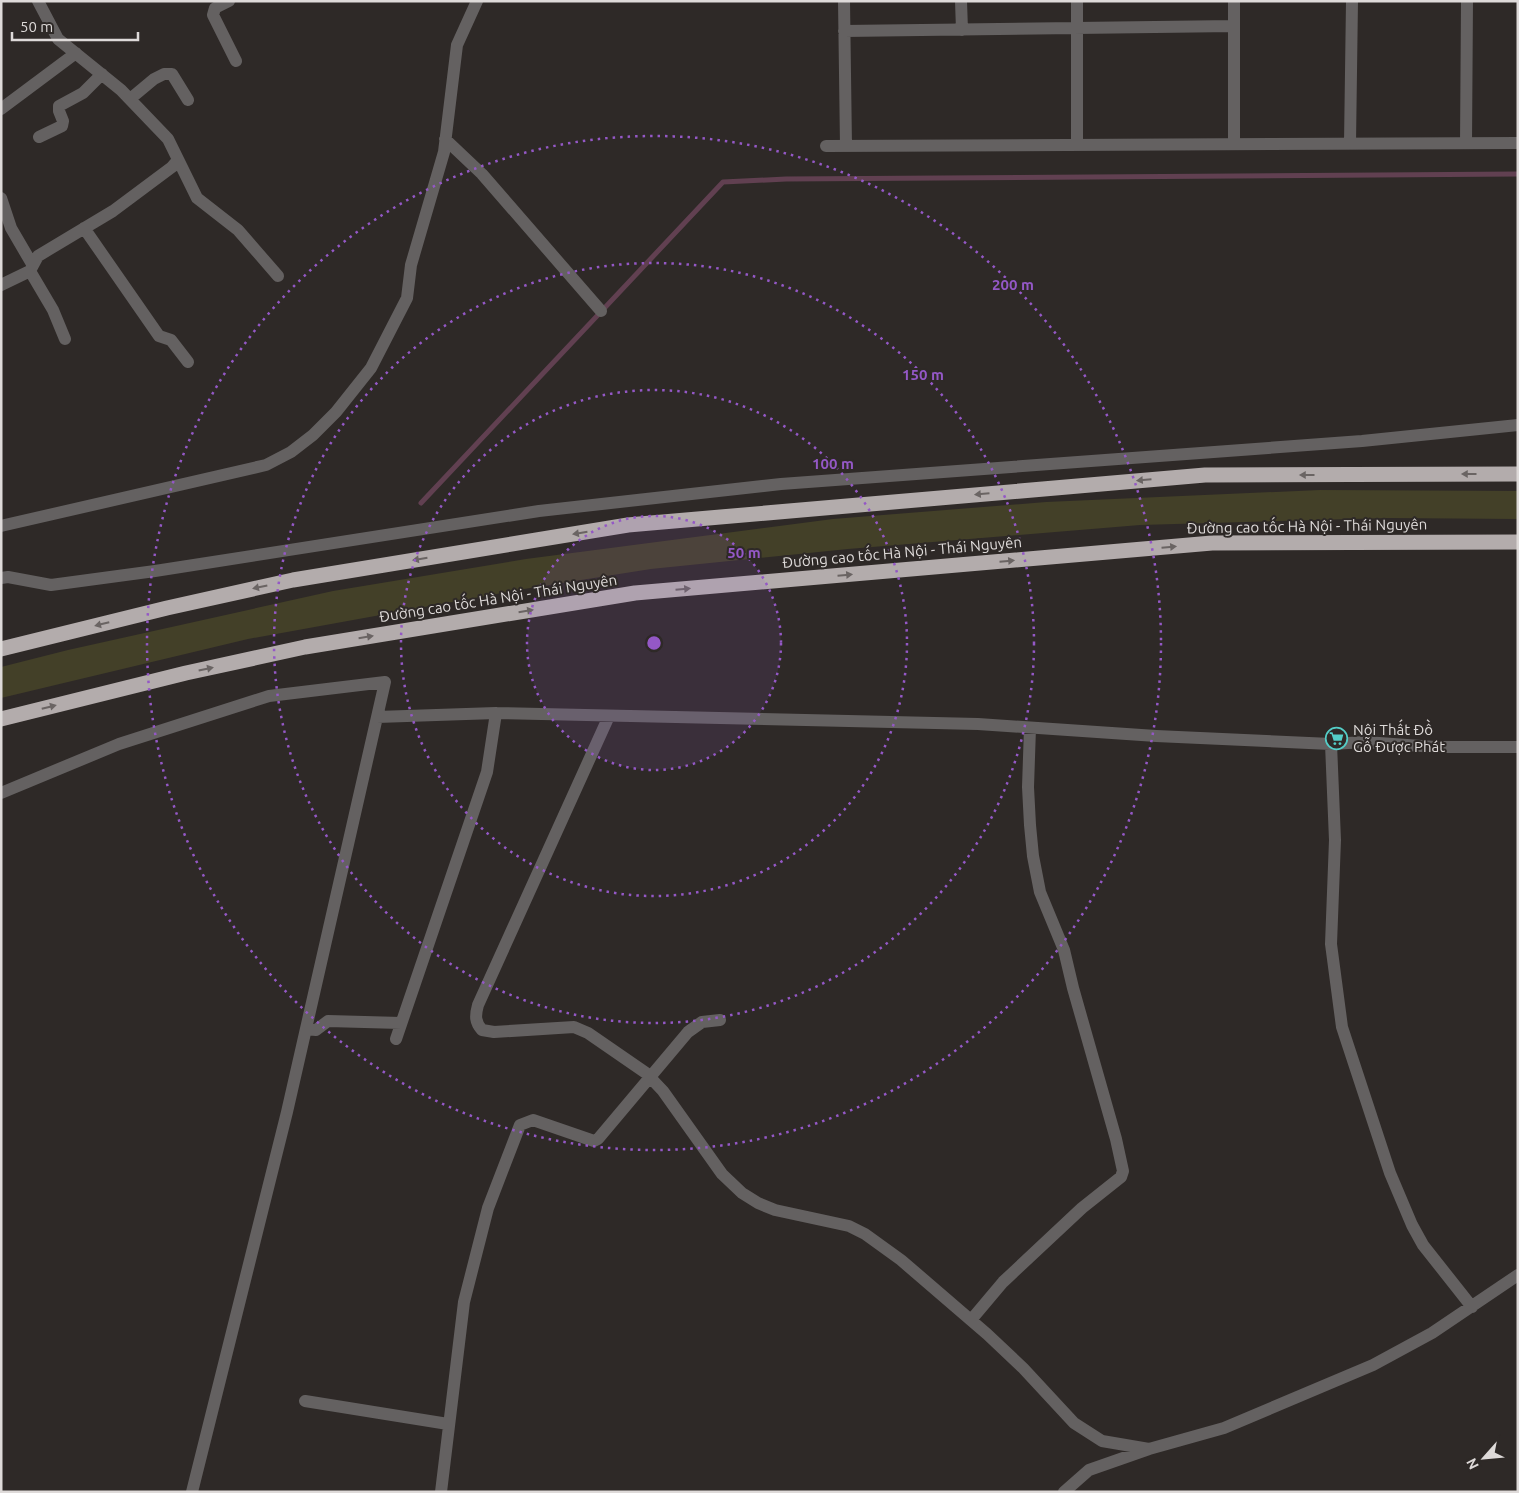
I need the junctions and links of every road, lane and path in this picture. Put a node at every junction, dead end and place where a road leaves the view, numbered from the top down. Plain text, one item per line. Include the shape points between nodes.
1 (38, 1) edge
2 (229, 1) edge
3 (477, 1) edge
4 (844, 1) edge
5 (961, 1) edge
6 (1077, 1) edge
7 (1234, 1) edge
8 (1352, 1) edge
9 (1467, 1) edge
10 (1234, 26) junction
11 (1077, 28) junction
12 (962, 30) junction
13 (844, 31) junction
14 (76, 53) junction
15 (236, 61) dead end
16 (102, 74) junction
17 (130, 99) junction
18 (188, 100) dead end
19 (1, 109) edge
20 (39, 137) dead end
21 (445, 139) junction
22 (1350, 143) junction
23 (1466, 143) junction
24 (1518, 143) edge
25 (1077, 144) junction
26 (1234, 144) junction
27 (826, 146) dead end
28 (846, 146) junction
29 (178, 160) junction
30 (1, 198) edge
31 (84, 228) junction
32 (31, 268) junction
33 (278, 276) dead end
34 (1, 285) edge
35 (601, 311) dead end
36 (65, 339) dead end
37 (188, 362) dead end
38 (1518, 425) edge
39 (1518, 474) edge
40 (1, 526) edge
41 (1518, 542) edge
42 (1, 578) edge
43 (1, 649) edge
44 (496, 712) junction
45 (376, 716) junction
46 (609, 716) junction
47 (1, 719) edge
48 (1030, 728) junction
49 (1331, 744) junction
50 (1518, 747) edge
51 (1, 793) edge
52 (720, 1020) dead end
53 (402, 1023) junction
54 (306, 1029) junction
55 (396, 1039) dead end
56 (649, 1077) junction
57 (1518, 1275) edge
58 (1472, 1307) junction
59 (971, 1320) junction
60 (305, 1402) dead end
61 (448, 1424) junction
62 (1149, 1449) junction
63 (192, 1492) edge
64 (441, 1492) edge
65 (1064, 1492) edge

1 - 14 street via 58,38
2 - 15 street via 215,8 213,15
3 - 21 street via 457,45
4 - 13 street
5 - 12 street
6 - 11 street
7 - 10 street
8 - 22 street
9 - 23 street
10 - 11 street
10 - 26 street
11 - 12 street
11 - 25 street
12 - 13 street
13 - 28 street
14 - 16 street
14 - 19 street
16 - 17 street
16 - 20 street via 83,93 59,106 62,126
17 - 18 street via 164,74 172,74
17 - 29 street via 168,139
21 - 35 street via 482,174
21 - 40 street via 411,265 407,298 371,368 314,435 266,465
22 - 23 street
22 - 26 street
23 - 24 street
25 - 26 street
25 - 28 street
27 - 28 street
29 - 31 street via 112,211
29 - 33 street via 197,198 238,230
30 - 32 street via 11,228
31 - 32 street via 38,256
31 - 37 street via 159,336 171,340
32 - 34 street
32 - 36 street
38 - 42 street via 1362,441 781,484 539,511 51,585
39 -> 43 highway via 1205,475 628,525 294,580
47 -> 41 highway, Đường cao tốc Hà Nội - Thái Nguyên via 305,647 635,593 1212,543
44 - 45 street
44 - 46 street
44 - 53 street via 487,772
45 - 51 street via 385,682 269,696 119,744
45 - 54 street
46 - 48 street via 978,724
46 - 56 street via 475,1016 476,1024 482,1030 582,1028
48 - 49 street
48 - 59 street via 1030,825 1040,892 1064,950 1123,1171 1003,1282
49 - 50 street via 1365,742 1435,747
49 - 58 street via 1335,840 1331,944 1342,1027 1390,1173 1412,1225 1423,1245
52 - 56 street via 702,1022 693,1027
53 - 54 street via 328,1021 316,1030
53 - 55 street
54 - 63 street
56 - 59 street via 681,1113 722,1174 742,1192 774,1210 849,1226 865,1234
56 - 61 street via 594,1141 533,1120 520,1126 488,1208 464,1302
57 - 58 street
58 - 62 street via 1373,1365 1224,1428
59 - 62 street via 1023,1368 1074,1423 1102,1441
60 - 61 street
61 - 64 street
62 - 65 street via 1089,1470

